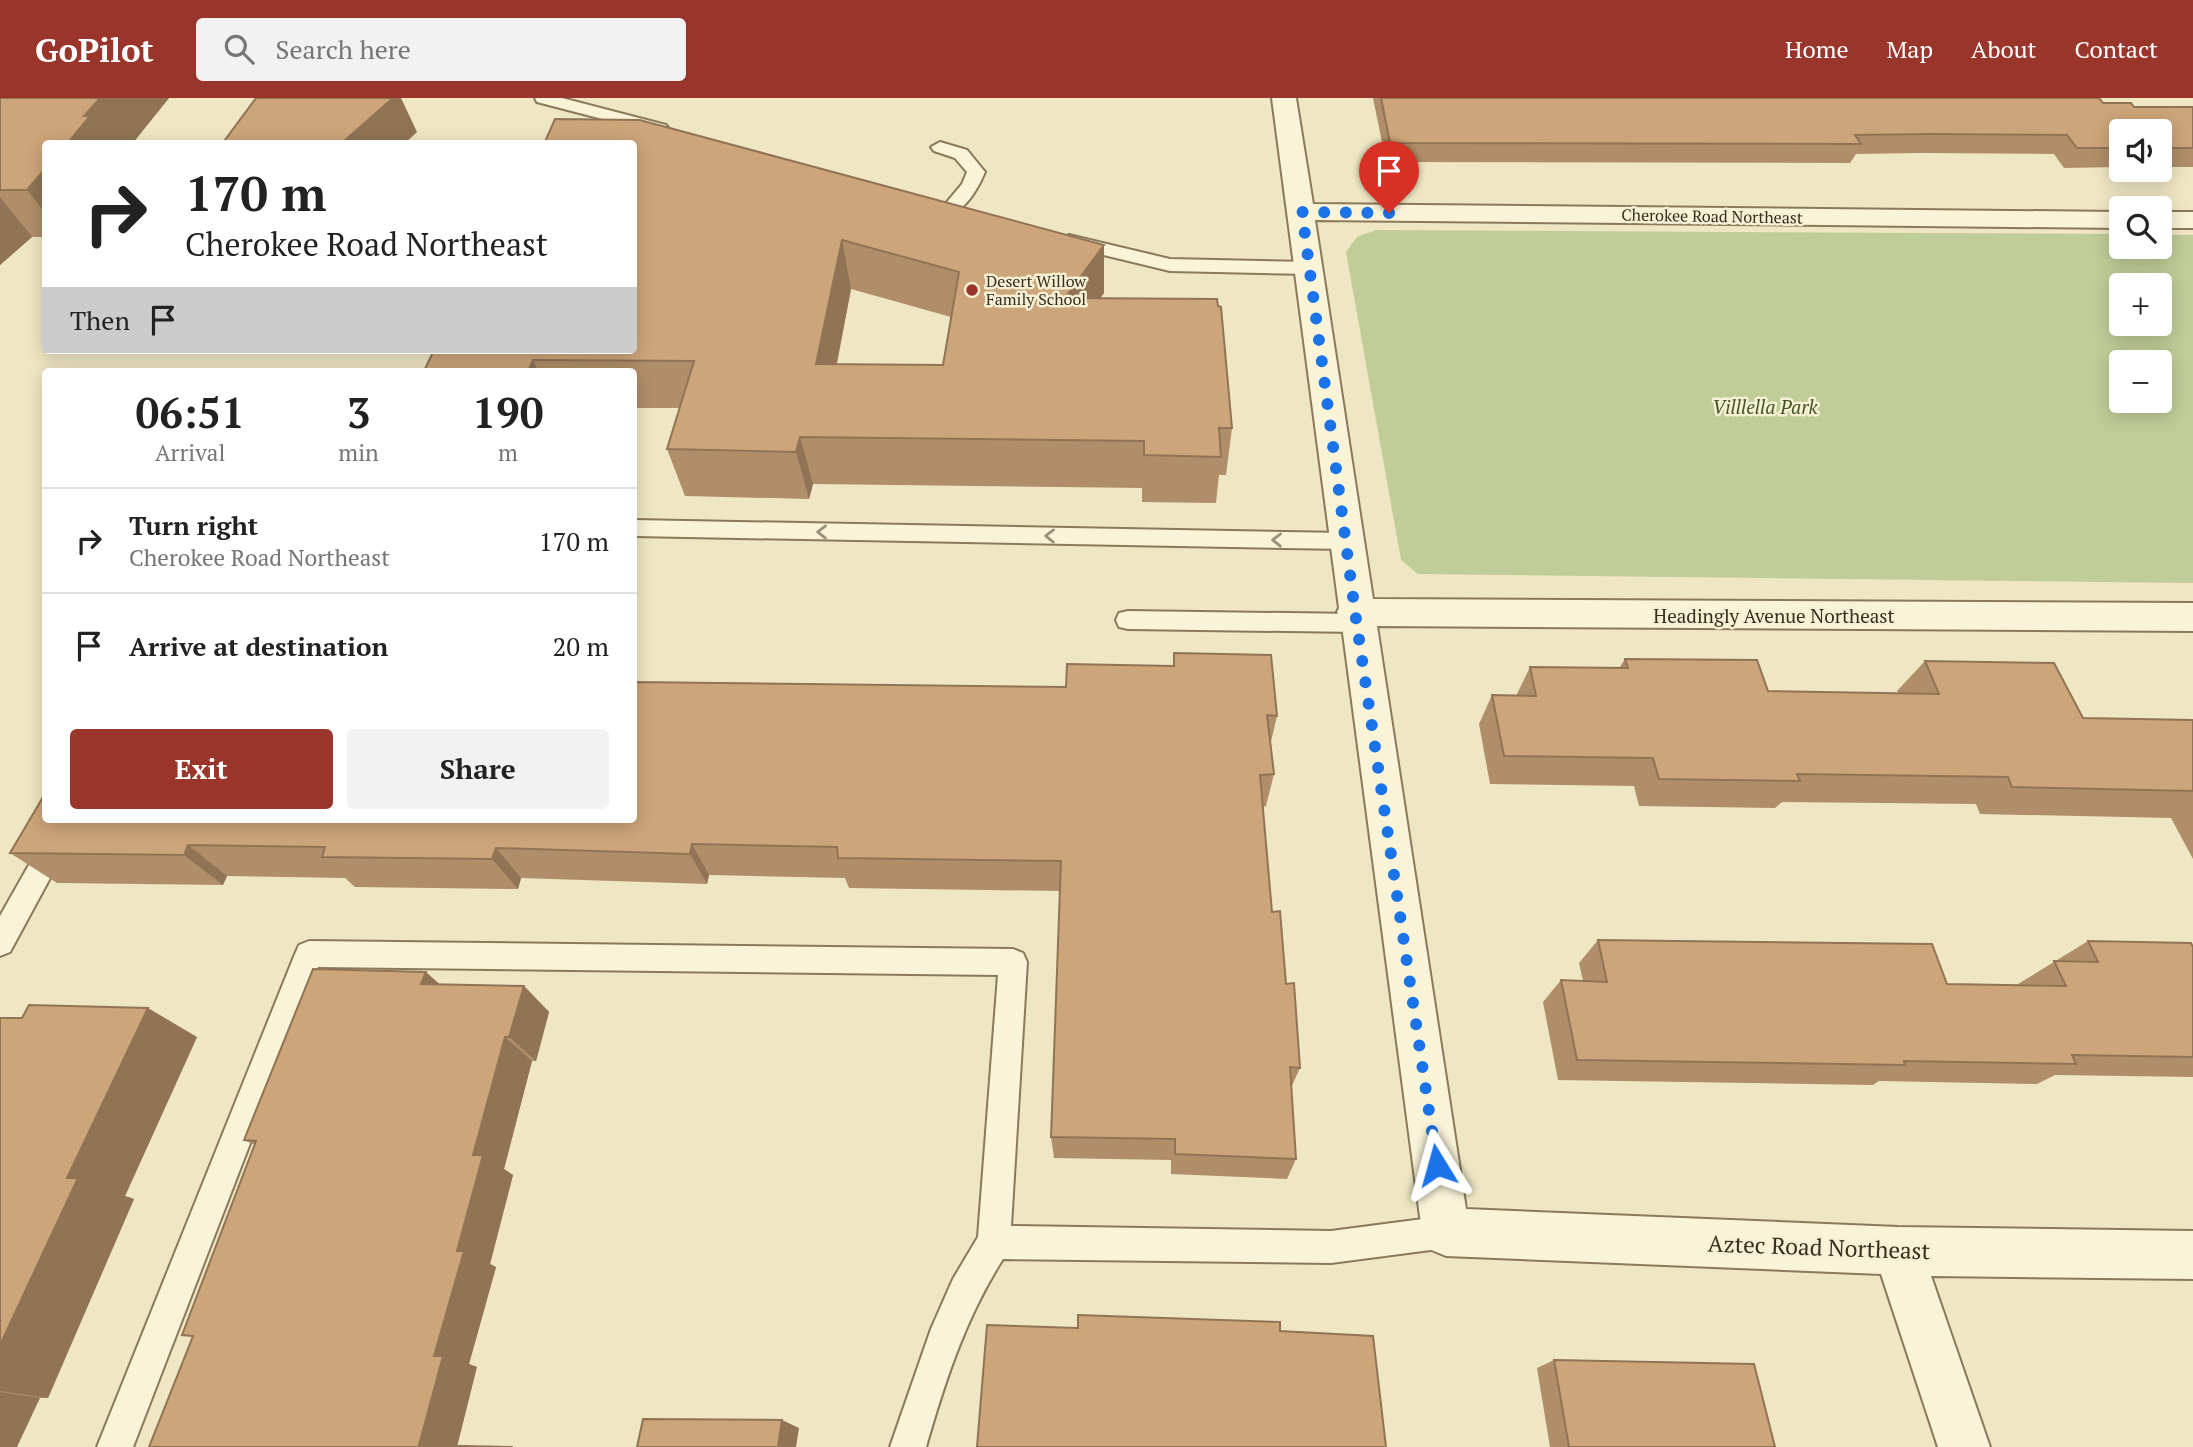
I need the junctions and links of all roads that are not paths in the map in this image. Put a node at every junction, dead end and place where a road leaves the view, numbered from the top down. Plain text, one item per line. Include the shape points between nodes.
1 (543, 98) edge
2 (1284, 98) edge
3 (674, 133) edge
4 (940, 147) dead end
5 (951, 208) edge
6 (1302, 212) junction
7 (2109, 220) edge
8 (2172, 220) edge
9 (2193, 220) edge
10 (1057, 237) edge
11 (1309, 268) junction
12 (637, 528) edge
13 (1345, 541) junction
14 (2193, 617) edge
15 (1356, 618) junction
16 (1128, 620) dead end
17 (67, 823) edge
18 (0, 943) edge
19 (1446, 1232) junction
20 (994, 1242) junction
21 (1898, 1251) junction
22 (2193, 1255) edge
23 (115, 1447) edge
24 (908, 1447) edge
25 (1964, 1447) edge

1 - 3 lane
2 - 6 street
4 - 5 lane via 961,154 976,173
6 - 7 street, Cherokee Road Northeast
6 - 11 street
8 - 9 street
10 - 11 lane via 1170,265
11 - 13 street
13 -> 12 lane
13 - 15 street
14 - 15 street, Headingly Avenue Northeast
15 - 16 lane
15 - 19 street
17 - 18 lane
19 - 20 lane via 1331,1247
19 - 21 street, Aztec Road Northeast
20 - 23 lane via 1013,961 309,954
20 - 24 lane via 969,1278 932,1365
21 - 22 street, Aztec Road Northeast
21 - 25 street

